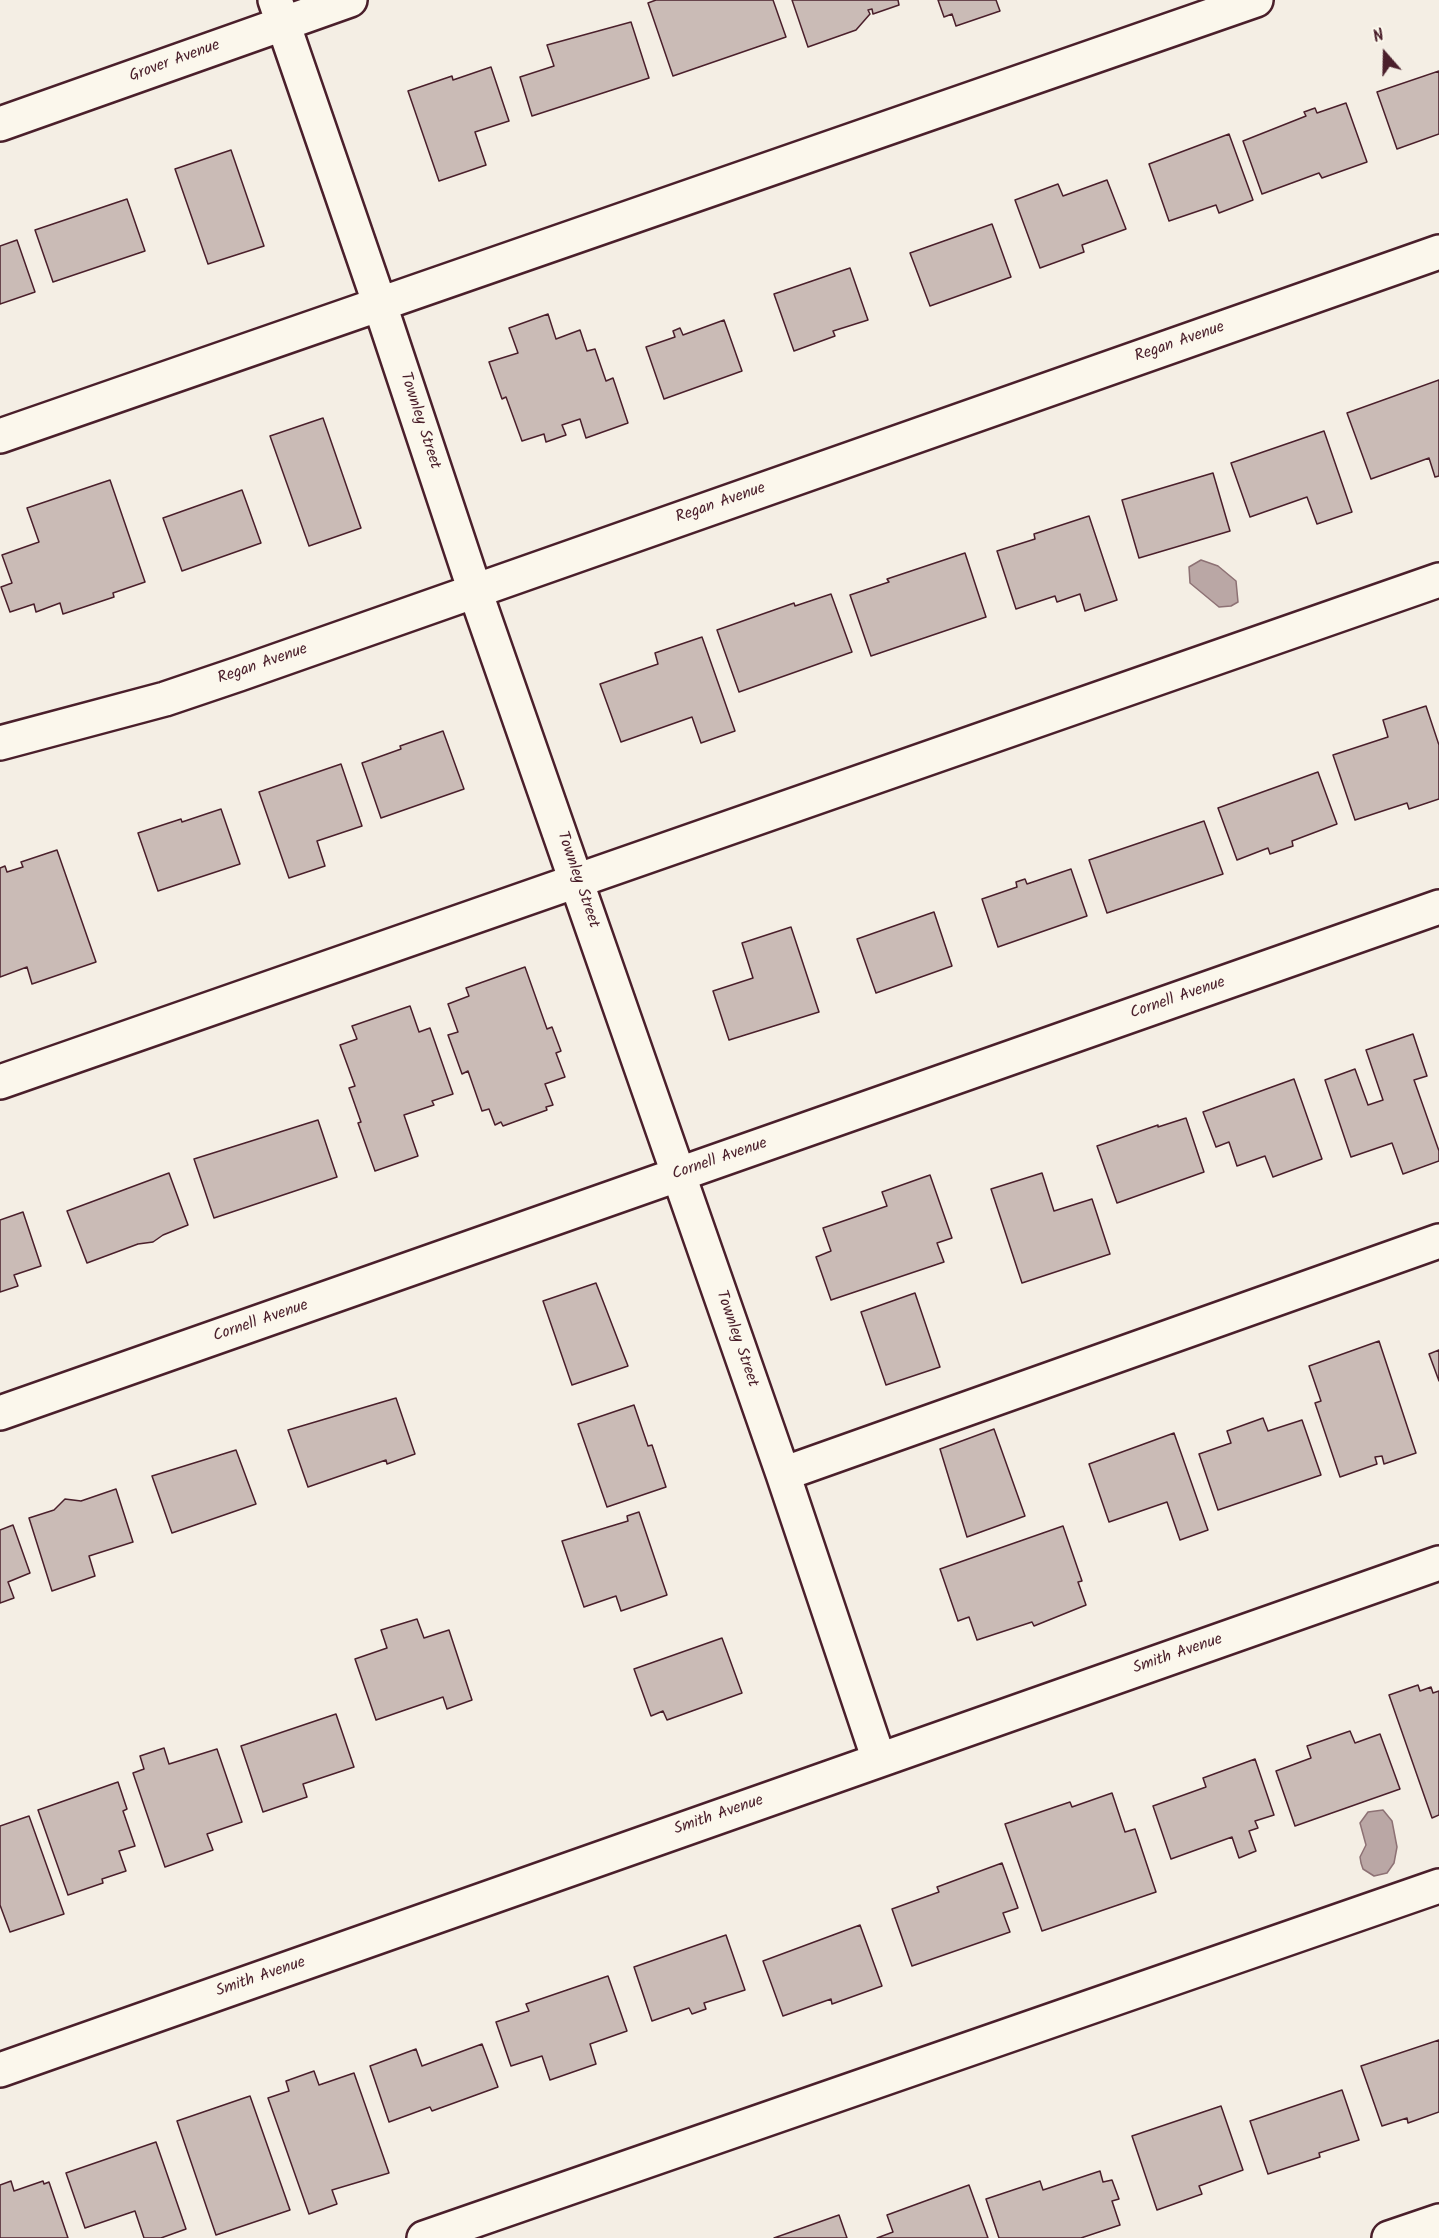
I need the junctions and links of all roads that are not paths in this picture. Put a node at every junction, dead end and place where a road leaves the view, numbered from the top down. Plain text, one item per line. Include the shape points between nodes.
1 (350, 0) edge
2 (1256, 0) edge
3 (279, 12) edge
4 (0, 124) edge
5 (1439, 252) edge
6 (380, 305) junction
7 (0, 436) edge
8 (1439, 580) edge
9 (475, 591) junction
10 (0, 743) edge
11 (579, 882) junction
12 (1439, 907) edge
13 (0, 1082) edge
14 (679, 1174) junction
15 (1439, 1241) edge
16 (0, 1413) edge
17 (783, 1474) junction
18 (1439, 1563) edge
19 (879, 1760) junction
20 (1439, 1886) edge
21 (0, 2070) edge
22 (1439, 2221) edge
23 (424, 2238) edge
24 (1389, 2238) edge

1 - 3 street, Grover Avenue
2 - 6 street
3 - 4 street, Grover Avenue
3 - 6 street, Townley Street
5 - 9 street, Regan Avenue
6 - 7 street
6 - 9 street, Townley Street
8 - 11 street
9 - 10 street, Regan Avenue via 165,699
9 - 11 street, Townley Street
11 - 13 street
11 - 14 street, Townley Street
12 - 14 street, Cornell Avenue
14 - 16 street, Cornell Avenue
14 - 17 street, Townley Street
15 - 17 street
17 - 19 street, Townley Street
18 - 19 street, Smith Avenue
19 - 21 street, Smith Avenue
20 - 23 street
22 - 24 street

